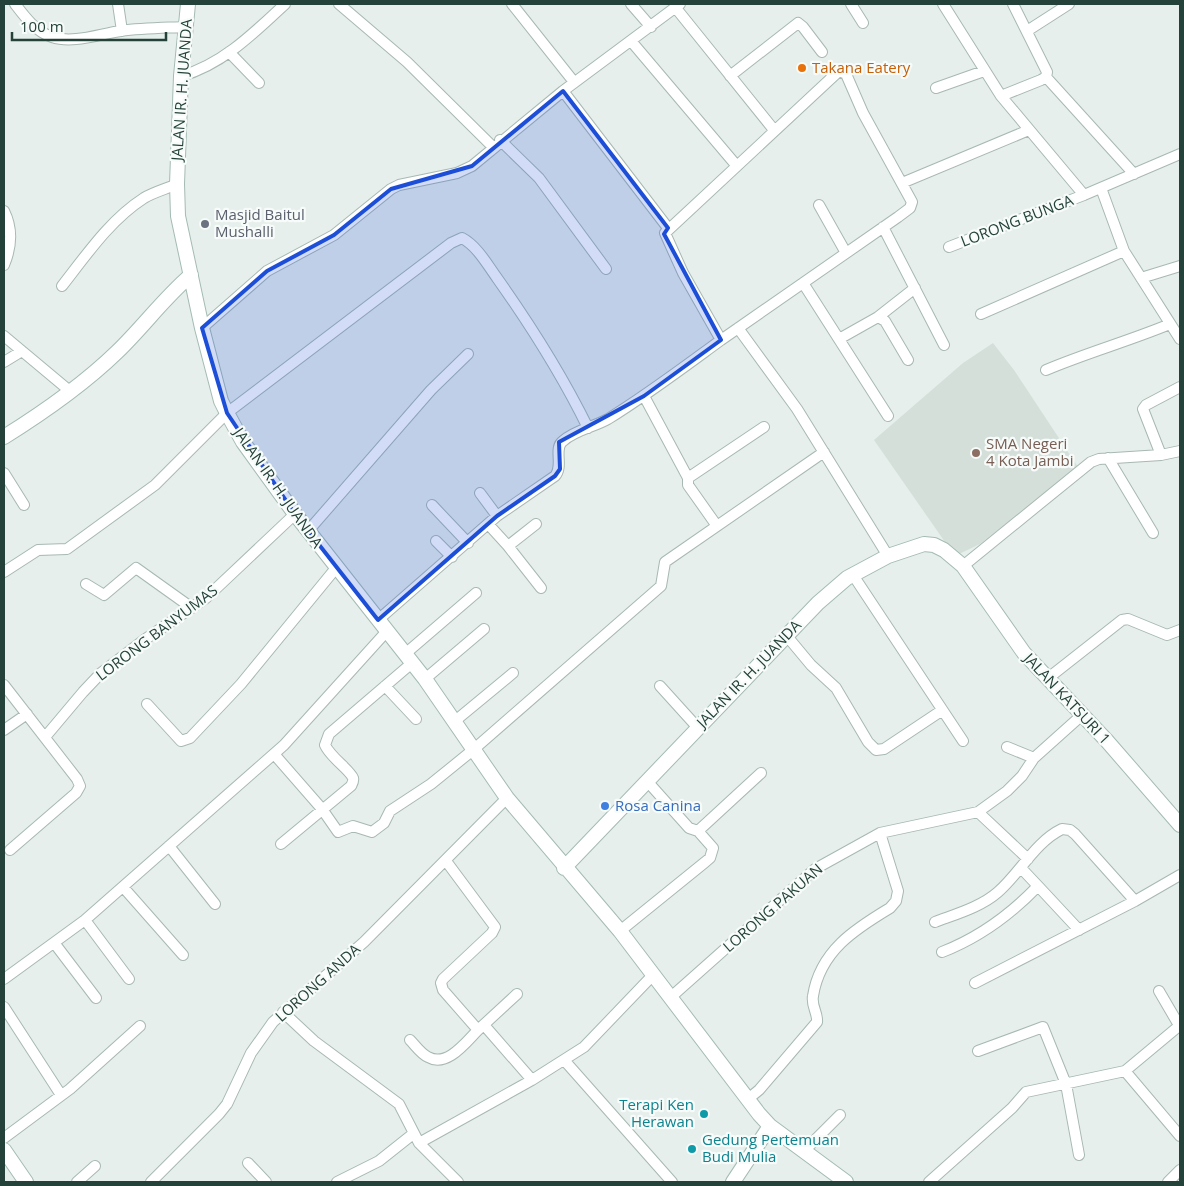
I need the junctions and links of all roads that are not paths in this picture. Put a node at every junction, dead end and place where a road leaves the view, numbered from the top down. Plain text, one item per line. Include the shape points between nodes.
1 (15, 4) edge
2 (118, 4) edge
3 (188, 4) edge
4 (285, 4) edge
5 (339, 4) edge
6 (512, 4) edge
7 (631, 4) edge
8 (851, 4) edge
9 (943, 4) edge
10 (1013, 4) edge
11 (1069, 4) edge
12 (678, 5) edge
13 (863, 23) dead end
14 (186, 27) junction
15 (651, 27) junction
16 (122, 31) junction
17 (1027, 31) junction
18 (631, 42) junction
19 (229, 52) junction
20 (822, 52) dead end
21 (984, 71) junction
22 (181, 76) junction
23 (730, 76) junction
24 (1046, 77) junction
25 (574, 82) junction
26 (259, 83) dead end
27 (936, 88) dead end
28 (563, 91) junction
29 (1001, 96) junction
30 (774, 130) junction
31 (1029, 130) junction
32 (497, 144) junction
33 (1180, 154) edge
34 (736, 165) junction
35 (1134, 174) junction
36 (902, 183) junction
37 (176, 184) junction
38 (1101, 188) junction
39 (1084, 195) junction
40 (818, 205) dead end
41 (4, 211) edge
42 (668, 228) junction
43 (883, 228) junction
44 (949, 247) dead end
45 (1124, 251) junction
46 (846, 253) junction
47 (4, 265) edge
48 (1180, 266) edge
49 (606, 269) dead end
50 (192, 275) junction
51 (1141, 278) junction
52 (803, 283) junction
53 (62, 286) dead end
54 (915, 288) junction
55 (981, 314) dead end
56 (878, 317) junction
57 (1170, 324) junction
58 (202, 328) junction
59 (738, 328) junction
60 (4, 336) edge
61 (1179, 336) edge
62 (721, 340) junction
63 (839, 340) junction
64 (944, 345) dead end
65 (22, 352) junction
66 (468, 354) dead end
67 (908, 360) dead end
68 (4, 362) edge
69 (1046, 370) dead end
70 (1180, 387) edge
71 (71, 392) junction
72 (644, 396) junction
73 (227, 413) junction
74 (888, 416) dead end
75 (764, 427) dead end
76 (588, 428) junction
77 (4, 437) edge
78 (1180, 450) edge
79 (824, 452) junction
80 (1161, 455) junction
81 (1108, 458) junction
82 (4, 473) edge
83 (688, 478) junction
84 (480, 492) dead end
85 (24, 505) dead end
86 (432, 505) dead end
87 (295, 514) junction
88 (497, 516) junction
89 (488, 524) junction
90 (536, 524) dead end
91 (717, 526) junction
92 (308, 531) junction
93 (1153, 533) dead end
94 (436, 540) dead end
95 (468, 543) junction
96 (508, 546) junction
97 (888, 556) junction
98 (452, 557) junction
99 (963, 566) junction
100 (336, 568) junction
101 (4, 572) edge
102 (853, 575) junction
103 (86, 584) dead end
104 (541, 588) dead end
105 (476, 592) dead end
106 (192, 608) junction
107 (382, 626) junction
108 (484, 629) dead end
109 (1180, 630) edge
110 (786, 635) junction
111 (409, 658) junction
112 (513, 673) dead end
113 (425, 679) junction
114 (1047, 680) junction
115 (4, 685) edge
116 (385, 686) junction
117 (660, 686) dead end
118 (146, 704) dead end
119 (942, 711) junction
120 (27, 714) junction
121 (1082, 715) junction
122 (416, 719) dead end
123 (456, 721) junction
124 (698, 728) junction
125 (4, 730) edge
126 (46, 736) junction
127 (963, 741) dead end
128 (1007, 747) dead end
129 (473, 750) junction
130 (274, 754) junction
131 (1034, 758) junction
132 (761, 773) dead end
133 (647, 781) junction
134 (507, 798) junction
135 (322, 809) junction
136 (978, 812) junction
137 (1180, 825) edge
138 (698, 831) junction
139 (880, 833) junction
140 (281, 844) dead end
141 (169, 846) junction
142 (10, 850) dead end
143 (1028, 859) junction
144 (446, 861) junction
145 (564, 868) junction
146 (1021, 868) junction
147 (1180, 875) edge
148 (1038, 886) junction
149 (123, 887) junction
150 (1135, 902) junction
151 (215, 904) dead end
152 (85, 920) junction
153 (935, 922) dead end
154 (1079, 930) junction
155 (620, 932) junction
156 (55, 944) junction
157 (942, 952) dead end
158 (183, 955) dead end
159 (654, 974) junction
160 (4, 979) edge
161 (129, 979) dead end
162 (975, 984) dead end
163 (1159, 991) dead end
164 (517, 994) dead end
165 (671, 997) junction
166 (96, 998) dead end
167 (4, 1006) edge
168 (283, 1012) junction
169 (140, 1026) dead end
170 (1180, 1027) edge
171 (481, 1028) junction
172 (410, 1040) dead end
173 (978, 1051) dead end
174 (564, 1060) junction
175 (1125, 1071) junction
176 (532, 1080) junction
177 (1066, 1084) junction
178 (61, 1096) junction
179 (748, 1099) junction
180 (840, 1115) dead end
181 (770, 1126) junction
182 (413, 1134) junction
183 (1180, 1136) edge
184 (4, 1138) edge
185 (419, 1143) junction
186 (4, 1150) edge
187 (803, 1152) junction
188 (1079, 1155) dead end
189 (248, 1163) dead end
190 (95, 1166) dead end
191 (1180, 1170) edge
192 (26, 1182) edge
193 (77, 1182) edge
194 (151, 1182) edge
195 (266, 1182) edge
196 (337, 1182) edge
197 (458, 1182) edge
198 (672, 1182) edge
199 (733, 1182) edge
200 (846, 1182) edge
201 (928, 1182) edge
202 (1168, 1182) edge

1 - 16 street via 31,24 52,37 76,39
2 - 16 street
3 - 14 main road, JALAN IR. H. JUANDA
4 - 19 street
5 - 32 street
6 - 25 street
7 - 15 street
8 - 13 street
9 - 21 street
10 - 17 street
11 - 17 street
12 - 15 street
12 - 23 street
14 - 16 street
14 - 22 main road, JALAN IR. H. JUANDA
15 - 18 street
17 - 24 street via 1048,72
18 - 25 street
18 - 34 street
19 - 22 street via 195,73
19 - 26 street
20 - 23 street via 798,23
21 - 27 street
21 - 29 street
22 - 37 main road, JALAN IR. H. JUANDA
23 - 30 street
24 - 29 street
24 - 35 street
25 - 28 street
28 - 32 street
28 - 42 street
29 - 31 street
30 - 34 street
30 - 36 street via 835,73 842,71
31 - 36 street
31 - 39 street
32 - 49 street via 539,178
32 - 58 street via 464,170 391,189 334,235 267,271
33 - 35 street, LORONG BUNGA
34 - 42 street
35 - 38 street, LORONG BUNGA
36 - 43 street via 911,205
37 - 50 main road, JALAN IR. H. JUANDA via 178,216
37 - 53 street via 146,197 124,213 99,238
38 - 39 street, LORONG BUNGA
38 - 45 street
39 - 44 street, LORONG BUNGA
40 - 46 street
41 - 47 street via 12,237
42 - 62 street via 664,236
43 - 46 street
43 - 54 street
45 - 51 street
45 - 55 street
46 - 52 street
48 - 51 street
50 - 58 main road, JALAN IR. H. JUANDA
50 - 71 main road via 117,352
51 - 57 street
52 - 59 street
52 - 63 street
54 - 56 street
54 - 64 street
56 - 63 street
56 - 67 street via 885,321
57 - 61 street
57 - 69 street via 1090,351
58 - 73 main road, JALAN IR. H. JUANDA
59 - 62 street
59 - 79 street
60 - 65 street
62 - 72 street
63 - 74 street
65 - 68 street
65 - 71 street
66 - 92 street via 432,390
70 - 80 street via 1143,409
71 - 77 main road
72 - 76 street
72 - 83 street
73 - 76 street via 451,243 462,238 478,252 518,308 564,379
73 - 87 main road, JALAN IR. H. JUANDA via 243,442
73 - 101 street via 155,485 67,549 38,550
75 - 83 street
76 - 88 street via 561,442 560,469 555,476
78 - 80 street
79 - 91 street
79 - 97 street
80 - 81 street
81 - 93 street
81 - 99 street via 1099,458 1082,468
82 - 85 street
83 - 91 street via 688,485
84 - 88 street
86 - 95 street
87 - 92 main road, JALAN IR. H. JUANDA
87 - 106 street, LORONG BANYUMAS
88 - 89 street
89 - 95 street
89 - 96 street
90 - 96 street
91 - 129 street via 665,562 661,586
92 - 100 main road, JALAN IR. H. JUANDA
94 - 98 street
95 - 98 street
96 - 104 street
97 - 99 main road, JALAN IR. H. JUANDA via 924,544 944,550
97 - 102 main road, JALAN IR. H. JUANDA
98 - 107 street
99 - 114 main road, JALAN KATSURI 1
100 - 107 main road, JALAN IR. H. JUANDA
100 - 118 street via 241,684 190,738 181,741
102 - 110 main road, JALAN IR. H. JUANDA
102 - 119 street
103 - 106 street via 104,595 136,568
105 - 111 street
106 - 126 street, LORONG BANYUMAS via 102,673
107 - 111 main road, JALAN IR. H. JUANDA
107 - 130 street
108 - 113 street
109 - 114 street via 1168,635 1128,619 1122,620
110 - 119 street via 836,688 876,750 884,749
110 - 124 main road, JALAN IR. H. JUANDA
111 - 113 main road, JALAN IR. H. JUANDA
111 - 116 street
112 - 123 street
113 - 123 main road, JALAN IR. H. JUANDA
114 - 121 main road, JALAN KATSURI 1
115 - 120 street
116 - 122 street
116 - 135 street via 326,739 329,753 353,778 351,786
117 - 124 street
119 - 127 street
120 - 125 street
120 - 126 street
121 - 131 street, LORONG PAKUAN
121 - 137 main road, JALAN KATSURI 1
123 - 129 main road, JALAN IR. H. JUANDA
124 - 133 main road, JALAN IR. H. JUANDA
126 - 142 street via 80,786
128 - 131 street
129 - 134 main road, JALAN IR. H. JUANDA
129 - 135 street via 431,784 390,811 384,823 372,832 353,826 338,832
130 - 135 street
130 - 141 street
131 - 136 street, LORONG PAKUAN via 1006,792
132 - 138 street
133 - 138 street via 689,828
133 - 145 main road, JALAN IR. H. JUANDA
134 - 144 street, LORONG ANDA
134 - 145 main road, JALAN IR. H. JUANDA
135 - 140 street
136 - 139 street, LORONG PAKUAN
136 - 143 street
138 - 155 street via 713,848 710,858
139 - 165 street, LORONG PAKUAN via 810,873
139 - 179 street via 898,891 896,901 840,941 818,978 812,996 818,1022
141 - 149 street
141 - 151 street
143 - 146 street
143 - 150 street via 1057,831 1070,830
144 - 168 street, LORONG ANDA via 364,942
144 - 171 street via 495,927 492,934 441,983 443,990
145 - 155 main road, JALAN IR. H. JUANDA
146 - 148 street
146 - 153 street via 986,900
147 - 150 street
148 - 154 street
148 - 157 street via 1013,909 972,938
149 - 152 street
149 - 158 street
150 - 154 street
152 - 156 street
152 - 161 street
154 - 162 street
155 - 159 main road, JALAN IR. H. JUANDA
156 - 160 street
156 - 166 street
159 - 165 main road, JALAN IR. H. JUANDA
159 - 174 street via 584,1047
163 - 170 street
164 - 171 street
165 - 179 main road, JALAN IR. H. JUANDA
167 - 178 street
168 - 182 street via 314,1040 399,1104 410,1121
168 - 194 street, LORONG ANDA via 251,1053 227,1104
169 - 178 street
170 - 175 street
171 - 172 street via 453,1054 440,1059 427,1057
171 - 176 street
173 - 177 street via 1042,1027
174 - 176 street
174 - 198 street
175 - 177 street
175 - 183 street
176 - 185 street
177 - 188 street
177 - 201 street via 1026,1092
178 - 184 street
179 - 181 main road, JALAN IR. H. JUANDA
180 - 187 street
181 - 187 main road, JALAN IR. H. JUANDA
181 - 199 main road
182 - 185 street
182 - 196 street via 379,1161
185 - 197 street
186 - 192 main road
187 - 200 main road, JALAN IR. H. JUANDA
189 - 195 street
190 - 193 street
191 - 202 street

